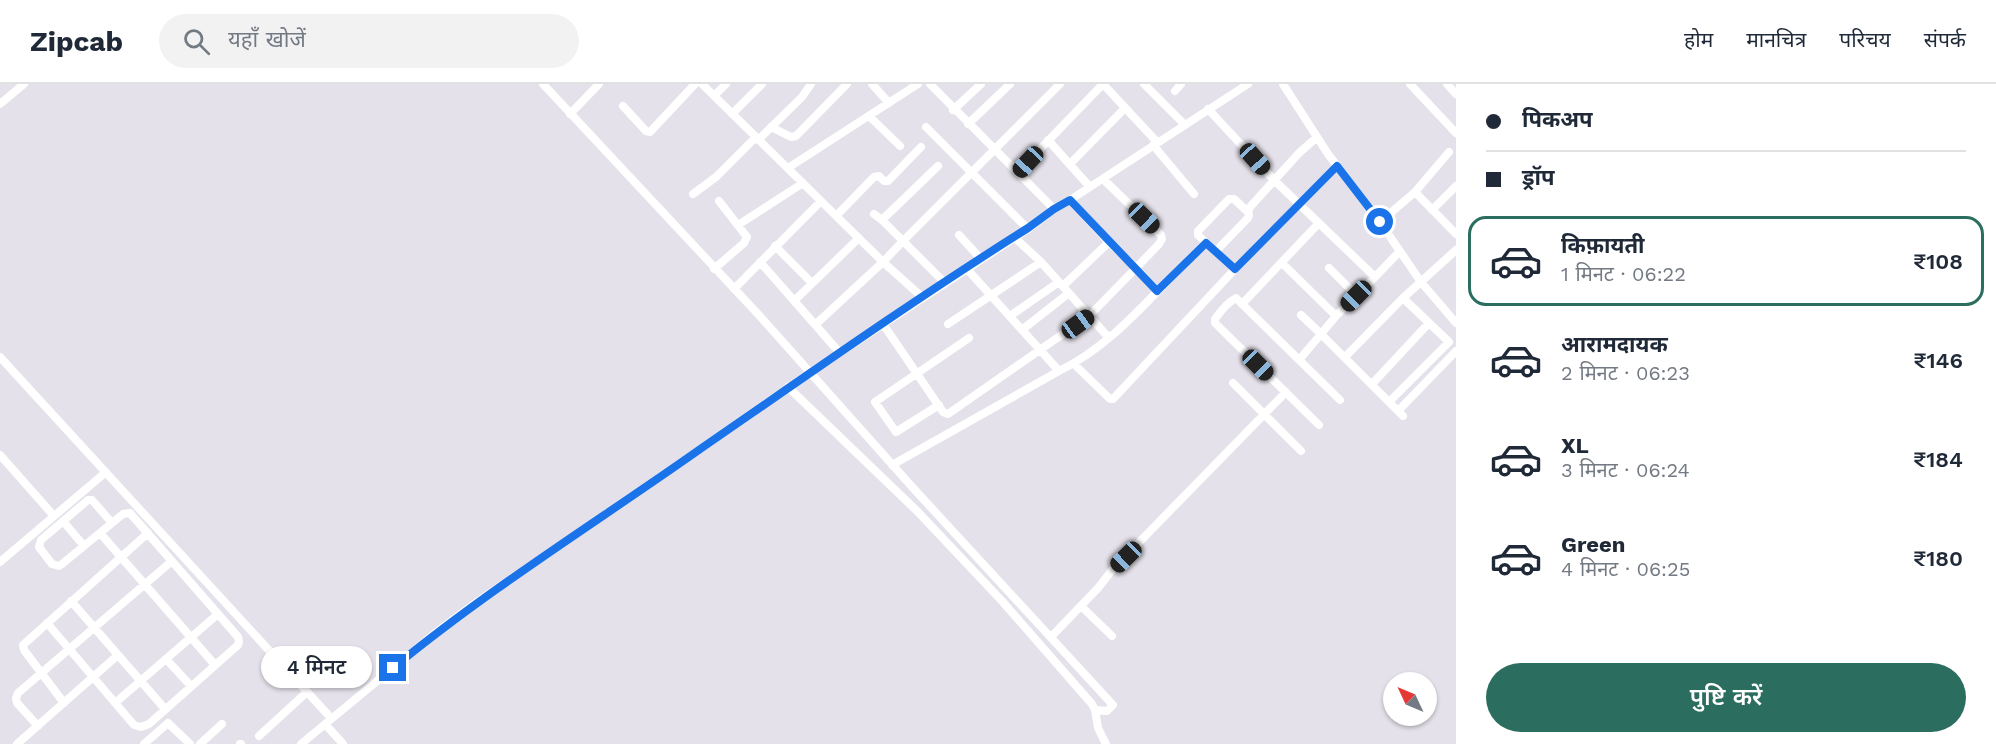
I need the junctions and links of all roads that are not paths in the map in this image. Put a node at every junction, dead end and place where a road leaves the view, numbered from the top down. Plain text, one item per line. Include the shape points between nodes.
1 (24, 84) edge
2 (543, 84) edge
3 (599, 84) edge
4 (696, 84) edge
5 (702, 84) edge
6 (726, 84) edge
7 (762, 84) edge
8 (812, 84) edge
9 (847, 84) edge
10 (918, 84) edge
11 (930, 84) edge
12 (981, 84) edge
13 (1010, 84) edge
14 (1060, 84) edge
15 (1103, 84) edge
16 (1144, 84) edge
17 (1181, 84) edge
18 (1247, 84) edge
19 (1283, 84) edge
20 (1410, 84) edge
21 (1447, 84) edge
22 (876, 85) edge
23 (1175, 91) dead end
24 (1456, 94) edge
25 (714, 96) junction
26 (0, 104) edge
27 (889, 104) junction
28 (623, 106) dead end
29 (1125, 108) junction
30 (1208, 109) junction
31 (953, 110) junction
32 (570, 114) junction
33 (732, 114) junction
34 (869, 116) junction
35 (968, 124) junction
36 (1185, 125) junction
37 (771, 127) junction
38 (926, 127) dead end
39 (1456, 133) edge
40 (1317, 137) junction
41 (757, 139) junction
42 (1048, 140) junction
43 (1155, 144) junction
44 (900, 146) dead end
45 (921, 147) dead end
46 (996, 150) junction
47 (1449, 152) dead end
48 (1070, 164) junction
49 (938, 166) dead end
50 (1337, 166) junction
51 (788, 168) junction
52 (972, 172) junction
53 (1018, 172) junction
54 (1103, 178) junction
55 (1274, 180) junction
56 (803, 183) junction
57 (1089, 186) junction
58 (1456, 186) edge
59 (1415, 192) junction
60 (693, 194) dead end
61 (1194, 194) dead end
62 (1070, 200) junction
63 (719, 201) dead end
64 (821, 201) junction
65 (1299, 203) junction
66 (1054, 209) junction
67 (1432, 210) junction
68 (1248, 212) junction
69 (874, 214) dead end
70 (837, 215) junction
71 (882, 219) junction
72 (1380, 222) junction
73 (1319, 223) junction
74 (738, 225) junction
75 (1028, 228) junction
76 (1456, 234) edge
77 (959, 235) dead end
78 (1014, 237) junction
79 (860, 238) junction
80 (903, 241) junction
81 (1108, 242) junction
82 (1206, 243) junction
83 (775, 246) junction
84 (1456, 250) edge
85 (1216, 251) junction
86 (1400, 251) junction
87 (981, 260) junction
88 (760, 262) junction
89 (883, 262) junction
90 (1041, 262) junction
91 (1282, 263) junction
92 (967, 268) junction
93 (1136, 268) junction
94 (1329, 268) dead end
95 (714, 269) junction
96 (1235, 269) junction
97 (1375, 277) junction
98 (1421, 282) junction
99 (812, 283) junction
100 (945, 283) junction
101 (1061, 284) junction
102 (734, 289) junction
103 (1157, 291) junction
104 (1069, 293) junction
105 (991, 294) junction
106 (1356, 296) junction
107 (923, 298) junction
108 (1403, 298) junction
109 (795, 300) junction
110 (1242, 304) junction
111 (1090, 315) junction
112 (1301, 315) dead end
113 (1010, 316) junction
114 (1336, 316) junction
115 (1454, 317) edge
116 (1429, 323) junction
117 (816, 324) junction
118 (883, 324) junction
119 (948, 324) dead end
120 (1023, 329) junction
121 (1321, 334) junction
122 (969, 338) dead end
123 (1109, 338) junction
124 (1449, 342) junction
125 (1041, 350) junction
126 (1456, 350) edge
127 (839, 352) junction
128 (0, 357) edge
129 (1345, 357) junction
130 (1299, 360) junction
131 (1074, 364) junction
132 (1059, 371) junction
133 (809, 373) junction
134 (916, 373) junction
135 (1233, 383) dead end
136 (1372, 384) junction
137 (788, 387) junction
138 (1286, 392) junction
139 (1340, 400) dead end
140 (1389, 402) junction
141 (939, 405) junction
142 (1265, 415) junction
143 (1320, 425) dead end
144 (1301, 451) dead end
145 (0, 455) edge
146 (892, 465) junction
147 (106, 472) junction
148 (54, 516) junction
149 (63, 521) junction
150 (112, 523) junction
151 (100, 533) junction
152 (148, 533) junction
153 (84, 546) junction
154 (122, 557) junction
155 (172, 561) junction
156 (0, 562) edge
157 (146, 583) junction
158 (71, 601) junction
159 (1081, 606) junction
160 (218, 614) junction
161 (46, 623) junction
162 (94, 628) junction
163 (1112, 636) dead end
164 (192, 637) junction
165 (1051, 637) junction
166 (69, 649) junction
167 (118, 655) junction
168 (166, 659) junction
169 (216, 665) junction
170 (41, 673) junction
171 (93, 677) junction
172 (140, 681) junction
173 (191, 686) junction
174 (307, 692) junction
175 (64, 703) junction
176 (115, 703) junction
177 (165, 709) junction
178 (1095, 711) junction
179 (328, 721) junction
180 (222, 724) dead end
181 (38, 726) junction
182 (259, 736) dead end
183 (17, 744) edge
184 (144, 744) edge
185 (190, 744) edge
186 (200, 744) edge
187 (301, 744) edge
188 (343, 744) edge
189 (1106, 744) edge

1 - 26 street
2 - 32 street
3 - 32 street
4 - 28 street via 650,132
5 - 25 street
6 - 25 street
7 - 33 street
8 - 37 street
9 - 37 street via 796,136
10 - 27 street
11 - 31 street
12 - 31 street
13 - 35 street
14 - 46 street
15 - 29 street
15 - 42 street
16 - 36 street
17 - 23 street
18 - 30 street
19 - 40 street
20 - 39 street
21 - 24 street
22 - 27 street
25 - 33 street
27 - 34 street
29 - 43 street
29 - 48 street
30 - 36 street
30 - 55 street
31 - 35 street
32 - 95 street
33 - 41 street
34 - 44 street
34 - 51 street
35 - 46 street
36 - 43 street
37 - 41 street
38 - 52 street
40 - 50 street
40 - 55 street
41 - 51 street
41 - 60 street
42 - 48 street
42 - 53 street
43 - 54 street
43 - 61 street
45 - 70 street via 888,181 874,177
46 - 52 street
46 - 53 street
47 - 59 street
48 - 57 street
49 - 71 street
50 - 65 street
50 - 72 street
51 - 56 street
52 - 75 street
52 - 80 street
53 - 66 street
54 - 57 street
54 - 93 street via 1161,235 1159,244
55 - 65 street
55 - 68 street
56 - 64 street
56 - 74 street
57 - 62 street
58 - 67 street
59 - 67 street
59 - 72 street
62 - 66 street
62 - 81 street
63 - 74 street
64 - 70 street
64 - 83 street
65 - 73 street
65 - 96 street
66 - 75 street
67 - 76 street
68 - 82 street via 1229,199 1198,231
68 - 85 street via 1249,217
69 - 71 street
70 - 79 street
71 - 80 street
72 - 86 street
73 - 91 street
73 - 97 street
74 - 95 street via 746,240
75 - 78 street
77 - 87 street
78 - 87 street
78 - 90 street
79 - 89 street
79 - 99 street
80 - 89 street
80 - 100 street
81 - 93 street
81 - 101 street
82 - 85 street
82 - 103 street
83 - 88 street
83 - 99 street
84 - 98 street
85 - 96 street
86 - 97 street
86 - 98 street
87 - 92 street
88 - 102 street
88 - 109 street
89 - 107 street
89 - 117 street
90 - 101 street
90 - 105 street
91 - 110 street
91 - 114 street
92 - 100 street
92 - 105 street
93 - 103 street
93 - 111 street
94 - 106 street
95 - 102 street
96 - 131 street via 1113,399
97 - 106 street
98 - 108 street
98 - 115 street
99 - 109 street
100 - 107 street
101 - 104 street
101 - 113 street
102 - 133 street
103 - 123 street
104 - 111 street
104 - 120 street
105 - 113 street
105 - 119 street
106 - 114 street
107 - 118 street
108 - 116 street
108 - 129 street
109 - 117 street
110 - 130 street
110 - 138 street via 1236,298 1232,300 1215,323
111 - 123 street
111 - 125 street
112 - 121 street
113 - 120 street
114 - 121 street
116 - 124 street
116 - 136 street
117 - 127 street
118 - 127 street
118 - 134 street
120 - 125 street
121 - 129 street
121 - 130 street
122 - 134 street
123 - 131 street
124 - 126 street
124 - 140 street
125 - 132 street
125 - 141 street via 948,414
126 - 140 street via 1401,414
127 - 133 street
128 - 147 street
129 - 136 street
130 - 139 street
131 - 132 street
132 - 146 street
133 - 137 street
133 - 146 street
134 - 141 street
134 - 141 street via 875,401 889,424 895,432 899,431
135 - 142 street
136 - 140 street
137 - 178 street via 918,512 1002,601
137 - 179 street via 457,617
138 - 142 street
138 - 143 street
142 - 144 street
142 - 159 street
145 - 148 street
146 - 165 street
147 - 148 street
147 - 174 street
148 - 156 street
149 - 150 street via 90,500
149 - 153 street
149 - 153 street via 39,542 46,557 59,566
150 - 151 street
150 - 152 street via 130,513
151 - 153 street
151 - 154 street
152 - 154 street
152 - 155 street
154 - 157 street
154 - 158 street
155 - 157 street
155 - 160 street
157 - 162 street
157 - 164 street
158 - 161 street
158 - 162 street
159 - 163 street
159 - 165 street
160 - 164 street
160 - 169 street via 239,642
161 - 166 street
161 - 170 street via 23,645
162 - 166 street
162 - 167 street
164 - 168 street
164 - 169 street
165 - 178 street via 1113,705 1107,711
166 - 170 street
166 - 171 street
167 - 171 street
167 - 172 street
168 - 172 street
168 - 173 street
169 - 173 street
170 - 175 street
170 - 181 street via 16,698
171 - 175 street
171 - 176 street
172 - 176 street
172 - 177 street
173 - 177 street
174 - 179 street
174 - 182 street
175 - 181 street
176 - 177 street via 141,727
178 - 189 street
179 - 187 street
179 - 188 street
180 - 186 street
181 - 183 street
184 - 185 street via 168,723

